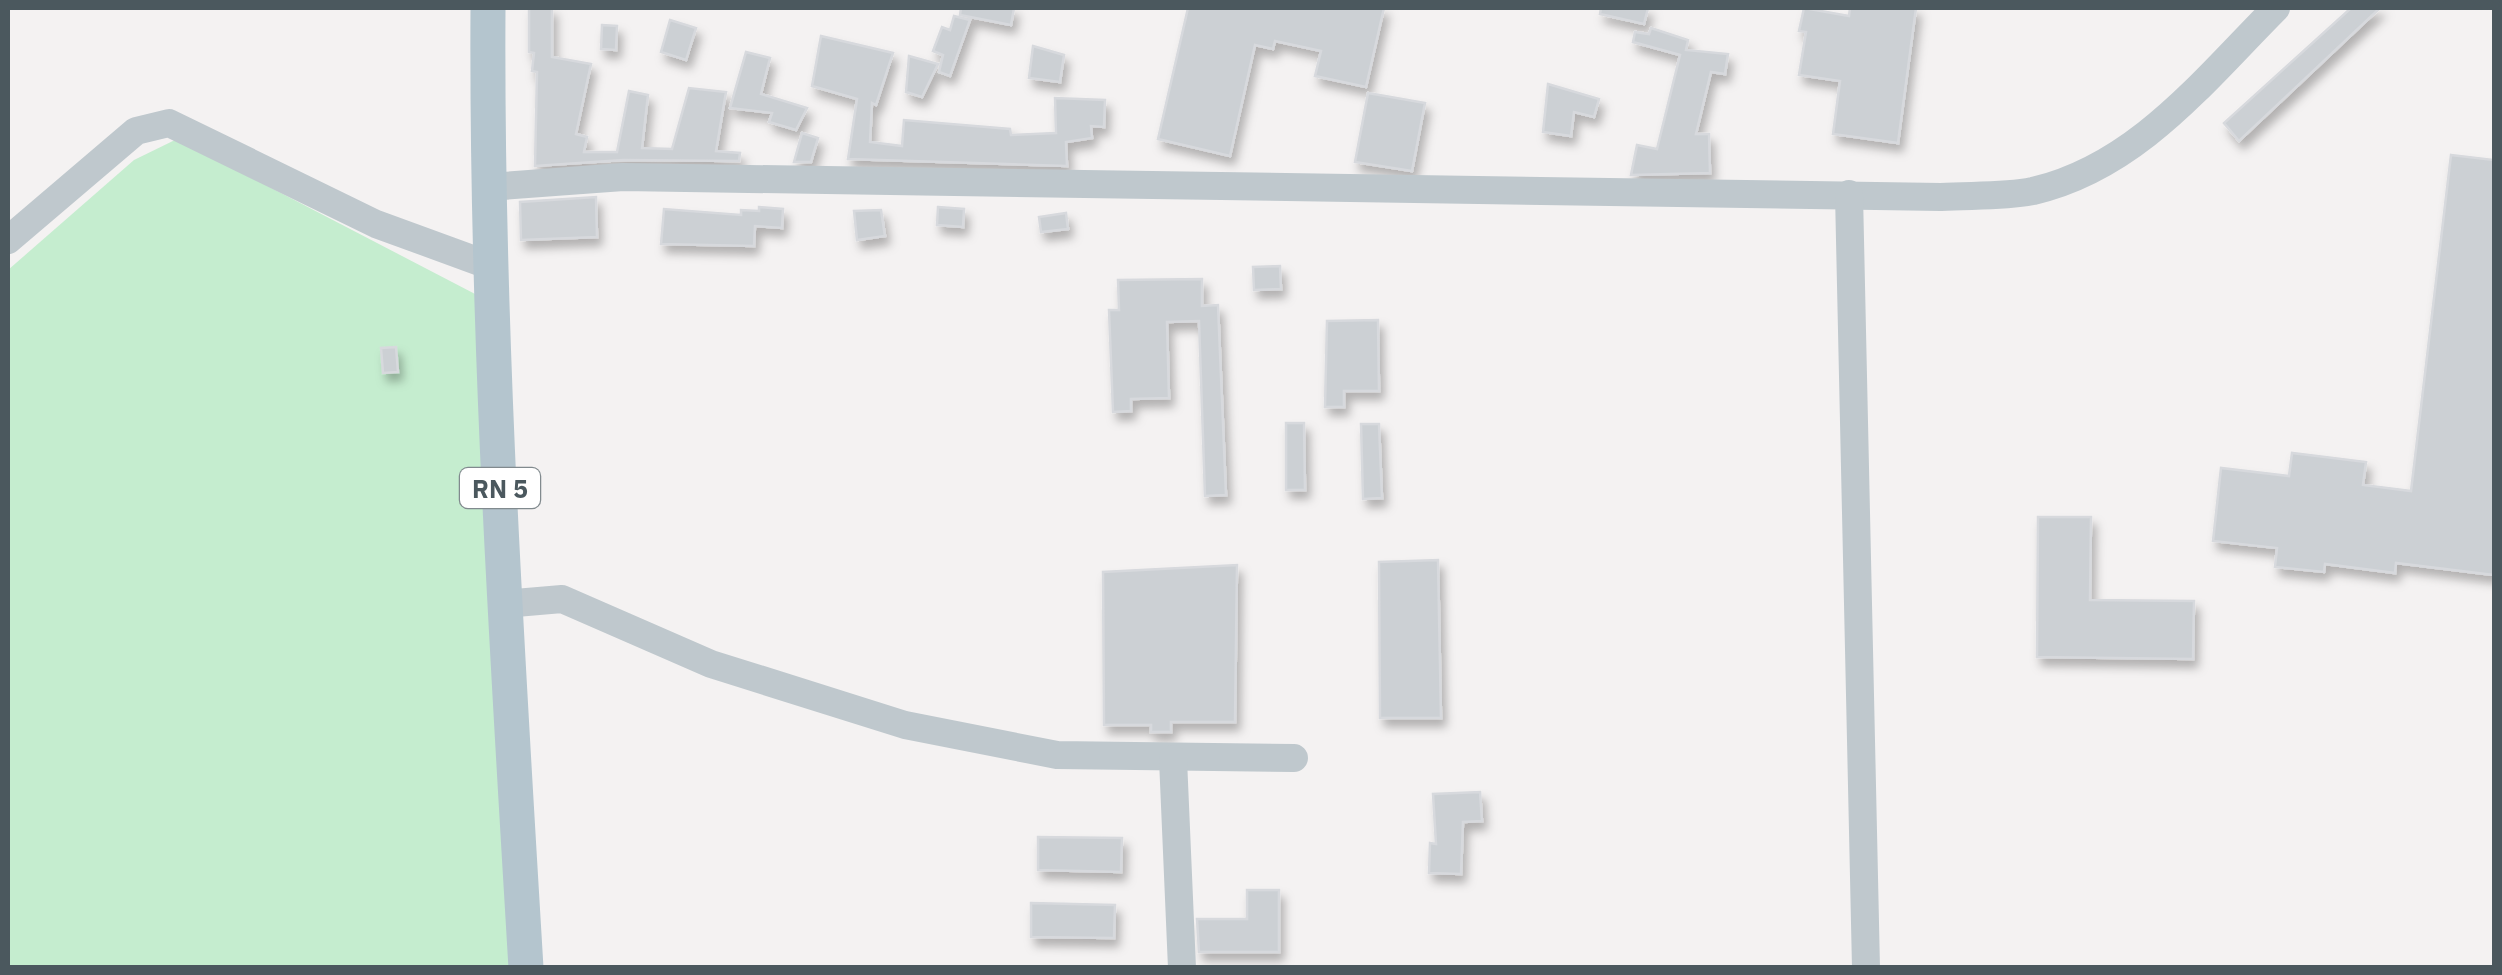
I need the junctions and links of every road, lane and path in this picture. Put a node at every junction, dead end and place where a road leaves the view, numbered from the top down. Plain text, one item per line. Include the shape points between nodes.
1 (488, 8) edge
2 (2276, 8) edge
3 (489, 188) junction
4 (1849, 194) junction
5 (8, 240) edge
6 (491, 266) junction
7 (504, 604) junction
8 (1294, 758) dead end
9 (1174, 759) junction
10 (526, 968) edge
11 (1182, 968) edge
12 (1866, 968) edge

1 - 3 main road, RN 5
2 - 4 street via 2164,120 2085,175 2031,192
3 - 4 street via 623,178
3 - 6 main road, RN 5
4 - 12 street
5 - 6 street via 136,131 169,123 376,224
6 - 7 main road, RN 5
7 - 9 street via 562,599 710,664 904,725 1056,755
7 - 10 main road, RN 5
8 - 9 street
9 - 11 street

